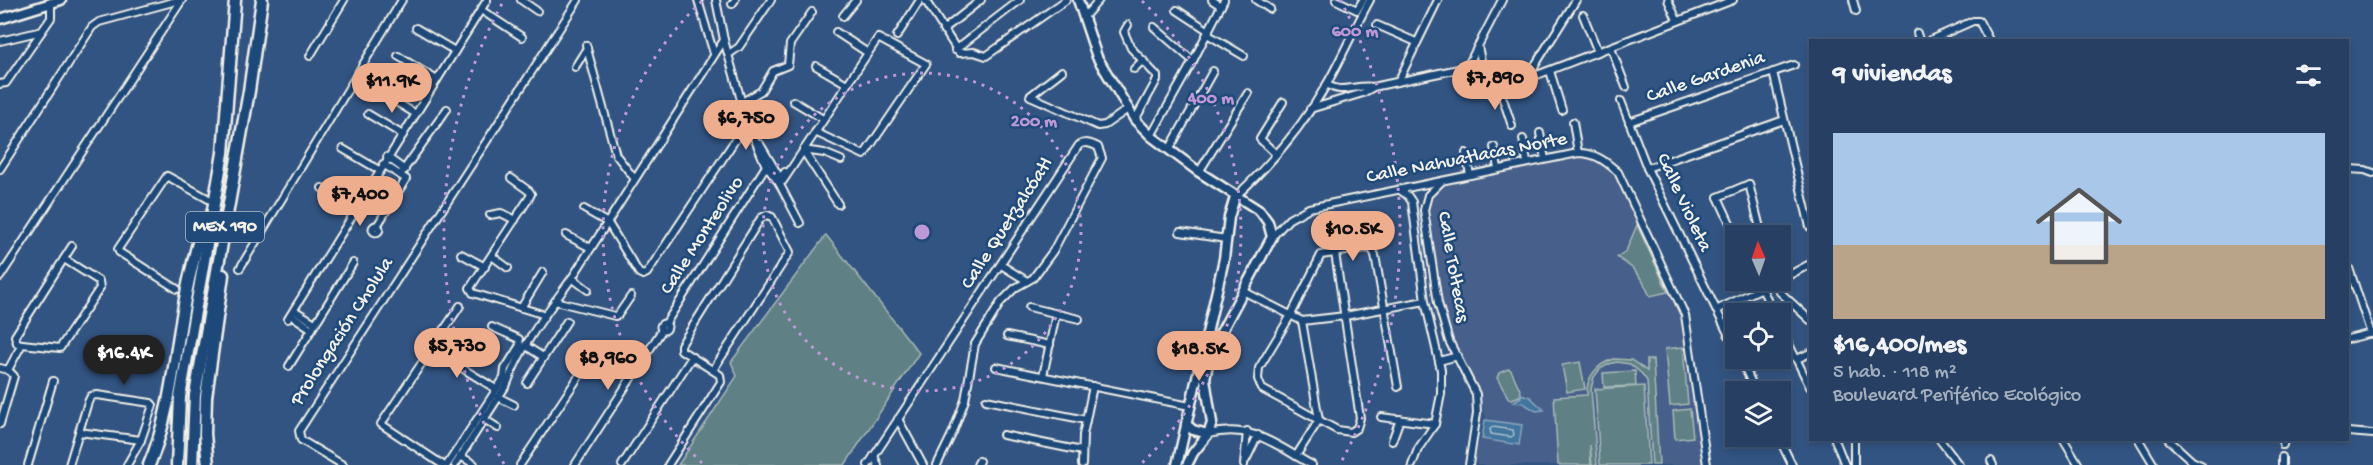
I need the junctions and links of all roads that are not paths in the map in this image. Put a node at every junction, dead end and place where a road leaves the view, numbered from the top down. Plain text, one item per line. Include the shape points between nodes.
1 (181, 0) edge
2 (228, 0) edge
3 (235, 0) edge
4 (262, 0) edge
5 (344, 0) edge
6 (402, 0) edge
7 (487, 0) edge
8 (520, 0) edge
9 (578, 0) edge
10 (698, 0) edge
11 (716, 0) edge
12 (771, 0) edge
13 (856, 0) edge
14 (920, 0) edge
15 (925, 0) edge
16 (981, 0) edge
17 (1020, 0) edge
18 (1066, 0) edge
19 (1078, 0) edge
20 (1099, 0) edge
21 (1212, 0) edge
22 (1256, 0) edge
23 (1336, 0) edge
24 (1363, 0) edge
25 (1370, 0) edge
26 (1438, 0) edge
27 (1502, 0) edge
28 (1576, 0) edge
29 (1668, 0) edge
30 (1732, 0) edge
31 (1853, 0) edge
32 (52, 3) edge
33 (1223, 3) edge
34 (1270, 9) dead end
35 (481, 10) junction
36 (1177, 10) dead end
37 (537, 11) dead end
38 (1856, 11) dead end
39 (812, 12) dead end
40 (0, 14) edge
41 (1583, 15) dead end
42 (843, 16) dead end
43 (1083, 18) junction
44 (0, 19) edge
45 (1677, 20) junction
46 (893, 23) dead end
47 (1128, 25) dead end
48 (1377, 25) dead end
49 (1154, 27) dead end
50 (416, 28) dead end
51 (902, 28) junction
52 (943, 30) junction
53 (42, 31) junction
54 (836, 32) dead end
55 (1208, 33) junction
56 (1917, 33) dead end
57 (897, 36) dead end
58 (522, 37) dead end
59 (1919, 39) edge
60 (1932, 39) edge
61 (1989, 39) edge
62 (724, 40) junction
63 (0, 42) edge
64 (1416, 42) junction
65 (1478, 46) junction
66 (1611, 48) junction
67 (455, 51) junction
68 (958, 52) junction
69 (1598, 52) junction
70 (868, 53) junction
71 (714, 54) junction
72 (729, 54) junction
73 (310, 56) dead end
74 (398, 56) dead end
75 (1244, 56) dead end
76 (1143, 60) junction
77 (1193, 61) junction
78 (1482, 64) junction
79 (1794, 65) dead end
80 (816, 66) dead end
81 (575, 67) dead end
82 (1467, 67) junction
83 (1134, 69) dead end
84 (1062, 71) dead end
85 (1213, 71) dead end
86 (1550, 71) junction
87 (1773, 72) junction
88 (1527, 78) junction
89 (437, 80) junction
90 (1398, 82) junction
91 (0, 84) edge
92 (847, 84) junction
93 (1327, 84) junction
94 (1356, 87) junction
95 (1373, 87) junction
96 (1626, 87) dead end
97 (1500, 90) junction
98 (380, 92) dead end
99 (1248, 93) dead end
100 (1358, 95) junction
101 (793, 101) dead end
102 (1621, 101) dead end
103 (742, 102) junction
104 (1283, 102) dead end
105 (447, 109) dead end
106 (1128, 109) junction
107 (1310, 109) junction
108 (1562, 110) dead end
109 (368, 114) dead end
110 (416, 114) junction
111 (822, 118) junction
112 (1135, 120) junction
113 (1784, 120) junction
114 (1574, 122) dead end
115 (1629, 122) junction
116 (1512, 126) dead end
117 (741, 131) dead end
118 (814, 132) junction
119 (1540, 133) dead end
120 (403, 135) junction
121 (1151, 135) junction
122 (1523, 139) dead end
123 (760, 144) dead end
124 (1494, 147) dead end
125 (343, 149) dead end
126 (1169, 150) junction
127 (223, 153) junction
128 (806, 153) junction
129 (1466, 153) dead end
130 (1578, 153) junction
131 (1276, 154) junction
132 (1545, 159) junction
133 (841, 160) dead end
134 (1527, 162) junction
135 (383, 164) junction
136 (766, 166) junction
137 (1498, 168) junction
138 (1647, 168) junction
139 (0, 169) edge
140 (2349, 169) edge
141 (402, 172) junction
142 (1199, 172) junction
143 (2373, 173) edge
144 (1470, 175) junction
145 (511, 178) dead end
146 (634, 178) junction
147 (1754, 178) dead end
148 (1441, 181) junction
149 (779, 183) junction
150 (1749, 184) junction
151 (232, 186) junction
152 (322, 188) dead end
153 (1400, 190) junction
154 (1710, 193) dead end
155 (1235, 197) junction
156 (1718, 197) junction
157 (214, 202) junction
158 (838, 204) dead end
159 (357, 209) junction
160 (584, 209) dead end
161 (1424, 210) junction
162 (1414, 211) junction
163 (212, 215) junction
164 (490, 215) dead end
165 (514, 219) junction
166 (608, 223) junction
167 (800, 223) dead end
168 (1809, 223) edge
169 (1731, 225) edge
170 (1759, 225) edge
171 (377, 226) dead end
172 (1180, 232) dead end
173 (566, 235) dead end
174 (1272, 237) junction
175 (1226, 239) junction
176 (72, 246) dead end
177 (591, 248) junction
178 (1335, 253) junction
179 (461, 254) dead end
180 (492, 256) junction
181 (64, 259) junction
182 (353, 263) dead end
183 (1001, 265) junction
184 (1809, 265) edge
185 (485, 267) junction
186 (240, 268) dead end
187 (508, 268) dead end
188 (2349, 268) dead end
189 (543, 272) dead end
190 (1791, 274) edge
191 (0, 277) edge
192 (572, 278) junction
193 (1027, 281) junction
194 (177, 289) dead end
195 (588, 290) dead end
196 (1243, 291) junction
197 (1755, 291) edge
198 (1780, 291) edge
199 (631, 296) dead end
200 (555, 301) junction
201 (1425, 301) junction
202 (460, 306) dead end
203 (521, 308) junction
204 (1029, 308) dead end
205 (1384, 308) junction
206 (1716, 310) junction
207 (1056, 314) junction
208 (545, 315) junction
209 (1291, 315) junction
210 (1345, 316) junction
211 (1079, 319) dead end
212 (1809, 319) edge
213 (567, 321) dead end
214 (1302, 321) junction
215 (314, 326) junction
216 (492, 327) dead end
217 (1725, 328) edge
218 (2372, 333) edge
219 (1007, 336) dead end
220 (2349, 339) edge
221 (523, 344) junction
222 (22, 345) junction
223 (1050, 345) junction
224 (599, 346) dead end
225 (1791, 347) edge
226 (431, 349) junction
227 (1809, 353) edge
228 (1458, 356) junction
229 (543, 357) junction
230 (692, 357) junction
231 (1797, 359) junction
232 (1439, 361) junction
233 (289, 366) dead end
234 (996, 366) dead end
235 (0, 368) edge
236 (8, 370) junction
237 (713, 370) junction
238 (1043, 376) junction
239 (53, 381) dead end
240 (527, 383) dead end
241 (1809, 385) edge
242 (1093, 386) junction
243 (1398, 387) dead end
244 (496, 389) junction
245 (498, 397) junction
246 (1208, 398) junction
247 (986, 399) dead end
248 (1191, 402) junction
249 (514, 405) dead end
250 (1317, 416) junction
251 (1381, 417) dead end
252 (898, 418) junction
253 (484, 419) junction
254 (1400, 419) junction
255 (1086, 420) junction
256 (0, 424) edge
257 (1186, 424) junction
258 (1435, 424) junction
259 (498, 428) dead end
260 (1246, 431) junction
261 (79, 432) junction
262 (2349, 432) edge
263 (1208, 434) junction
264 (2373, 434) edge
265 (1003, 435) dead end
266 (1258, 435) junction
267 (141, 440) junction
268 (1392, 441) dead end
269 (1835, 441) edge
270 (1854, 441) edge
271 (1941, 441) edge
272 (2065, 441) edge
273 (2140, 441) edge
274 (2170, 441) edge
275 (1783, 447) edge
276 (1082, 451) junction
277 (326, 456) junction
278 (460, 456) junction
279 (874, 456) junction
280 (1296, 456) junction
281 (2282, 457) dead end
282 (177, 459) edge
283 (192, 459) edge
284 (1845, 463) edge
285 (1854, 463) edge
286 (1244, 464) edge
287 (28, 465) edge
288 (69, 465) edge
289 (127, 465) edge
290 (149, 465) edge
291 (208, 465) edge
292 (324, 465) edge
293 (343, 465) edge
294 (445, 465) edge
295 (455, 465) edge
296 (474, 465) edge
297 (520, 465) edge
298 (575, 465) edge
299 (622, 465) edge
300 (668, 465) edge
301 (868, 465) edge
302 (878, 465) edge
303 (923, 465) edge
304 (937, 465) edge
305 (1082, 465) edge
306 (1177, 465) edge
307 (1187, 465) edge
308 (1312, 465) edge
309 (1412, 465) edge
310 (1469, 465) edge
311 (1707, 465) edge
312 (1792, 465) edge
313 (1959, 465) edge
314 (2079, 465) edge
315 (2154, 465) edge
316 (2200, 465) edge
317 (2282, 465) edge

1 - 139 street via 92,27
1 - 191 street
2 - 127 highway via 219,114
3 - 127 highway, MEX 190
4 - 151 highway, MEX 190
5 - 73 street
6 - 186 street
7 - 35 street
8 - 37 street
9 - 277 street, Prolongación Cholula via 299,430 301,440
10 - 71 street
11 - 62 street
12 - 72 street via 739,47
13 - 42 street
14 - 51 street
15 - 52 street
16 - 52 street
17 - 68 street
18 - 68 street via 986,56
19 - 43 street
20 - 43 street
21 - 33 street
22 - 34 street
23 - 24 street via 1357,10
25 - 93 street
26 - 64 street
27 - 65 street
28 - 88 street
29 - 45 street
30 - 45 street
31 - 38 street
32 - 40 street
32 - 44 street
32 - 53 street via 51,18
33 - 55 street
35 - 58 street
35 - 67 street
36 - 55 street
39 - 103 street via 790,44 788,65 773,71 761,91
41 - 69 street
43 - 106 street via 1097,57
45 - 66 street
46 - 51 street
47 - 76 street via 1124,32 1127,40
48 - 64 street
49 - 77 street
50 - 67 street
51 - 57 street
52 - 68 street
53 - 63 street
53 - 91 street via 6,83
54 - 70 street
55 - 75 street
55 - 77 street
56 - 59 street
60 - 61 street via 1973,21 1979,21
62 - 71 street
62 - 72 street
64 - 90 street
65 - 78 street
65 - 82 street
66 - 69 street
66 - 96 street
67 - 89 street
69 - 86 street
70 - 92 street
70 - 118 street via 878,38 926,64 864,155
71 - 146 street
72 - 103 street
74 - 89 street
76 - 83 street
76 - 112 street via 1157,80
77 - 121 street
78 - 82 street
78 - 97 street via 1487,90
79 - 87 street, Calle Gardenia
80 - 92 street
81 - 146 street via 586,47 616,155
82 - 90 street
84 - 106 street via 1030,96 1098,126
85 - 126 street
86 - 88 street
86 - 108 street
87 - 113 street
87 - 115 street, Calle Gardenia
88 - 97 street
89 - 110 street
90 - 95 street
92 - 111 street
93 - 94 street via 1337,90
93 - 107 street
94 - 95 street
94 - 100 street
95 - 100 street
97 - 116 street
98 - 110 street
99 - 142 street
100 - 107 street
101 - 111 street
102 - 115 street, Calle Violeta
103 - 136 street
104 - 131 street via 1260,139
105 - 141 street
106 - 112 street
107 - 131 street
109 - 120 street
110 - 120 street
111 - 118 street
111 - 123 street via 780,178
112 - 121 street
113 - 138 street
113 - 168 street
114 - 130 street
115 - 138 street, Calle Violeta
117 - 166 street via 648,273 639,273
118 - 128 street
119 - 132 street
120 - 135 street
121 - 126 street
122 - 134 street
124 - 137 street
125 - 135 street
126 - 142 street
127 - 157 highway, MEX 190
128 - 133 street via 824,153
128 - 149 street
128 - 158 street
129 - 144 street
130 - 132 street, Calle Nahuatlacas Norte
130 - 311 street, Calle Nahuatlacas Norte via 1602,159 1618,172 1685,315
131 - 155 street
132 - 134 street, Calle Nahuatlacas Norte
134 - 137 street, Calle Nahuatlacas Norte
135 - 141 street
135 - 159 street
136 - 149 street
136 - 298 street, Calle Monteolivo
137 - 144 street, Calle Nahuatlacas Norte
138 - 206 street, Calle Violeta
140 - 143 street
141 - 171 street via 406,179
142 - 155 street
144 - 148 street, Calle Nahuatlacas Norte
145 - 165 street via 531,194
146 - 166 street
147 - 150 street
148 - 153 street, Calle Nahuatlacas Norte
148 - 161 street, Calle Toltecas via 1428,195
149 - 167 street
150 - 156 street
150 - 170 street
151 - 283 highway, MEX 190 via 195,395
151 - 291 highway via 233,204 206,397
152 - 159 street
153 - 162 street, Calle Toltecas via 1408,196
153 - 174 street, Calle Nahuatlacas Norte via 1300,210
154 - 156 street
155 - 174 street via 1260,211
155 - 175 street
156 - 169 street
157 - 163 highway, MEX 190
157 - 194 street via 167,176 118,249
159 - 215 street via 291,315
160 - 166 street
161 - 162 street
161 - 228 street, Calle Toltecas via 1438,303 1449,341
162 - 201 street, Calle Toltecas
163 - 282 highway, MEX 190 via 180,396
163 - 290 highway via 203,228 190,276 164,418
164 - 165 street via 501,213
165 - 180 street
166 - 177 street
172 - 175 street
173 - 177 street
174 - 196 street
175 - 248 street
176 - 181 street
177 - 192 street
178 - 205 street via 1372,249
178 - 209 street via 1321,255
178 - 210 street
179 - 185 street
180 - 185 street
180 - 187 street
181 - 222 street via 15,336
181 - 222 street via 99,281 100,288 60,348
182 - 215 street
183 - 193 street
183 - 193 street, Calle Quetzalcóatl via 1079,145 1098,147 1102,158 1083,196 1053,251
183 - 252 street, Calle Quetzalcóatl
184 - 190 street
185 - 203 street via 471,282 473,293
188 - 218 street
189 - 203 street
192 - 195 street
192 - 200 street
193 - 304 street, Calle Quetzalcóatl via 1001,302 975,344 965,400
196 - 209 street
196 - 246 street via 1210,353 1205,379
197 - 206 street
198 - 212 street
199 - 200 street via 615,316
200 - 208 street
201 - 205 street
201 - 232 street, Calle Toltecas
202 - 226 street
203 - 208 street
204 - 207 street
205 - 210 street
205 - 243 street
206 - 217 street, Calle Violeta
207 - 211 street
207 - 223 street
208 - 221 street
209 - 214 street
209 - 250 street via 1259,368 1258,380 1262,388
210 - 214 street
210 - 250 street via 1360,421 1355,430 1347,432
213 - 229 street
214 - 250 street
215 - 233 street
216 - 221 street
218 - 220 street
219 - 223 street
221 - 229 street
221 - 244 street
221 - 245 street
222 - 236 street
223 - 238 street
224 - 297 street
225 - 231 street
226 - 244 street
226 - 294 street via 381,424
227 - 231 street
228 - 232 street
228 - 310 street, Calle Toltecas via 1478,403
229 - 240 street
230 - 237 street
230 - 237 street via 680,348 761,218 767,215 790,252
230 - 299 street
231 - 241 street
232 - 258 street, Calle Toltecas via 1441,394
234 - 238 street
235 - 236 street
236 - 256 street via 14,379
237 - 300 street via 721,382
238 - 242 street
239 - 287 street
242 - 248 street
242 - 255 street
244 - 294 street
245 - 249 street
245 - 253 street
246 - 248 street via 1199,396
246 - 263 street via 1212,423
247 - 255 street
248 - 257 street
250 - 280 street
251 - 254 street
252 - 279 street, Calle Quetzalcóatl
252 - 303 street
253 - 259 street
253 - 278 street
254 - 258 street
254 - 268 street
255 - 276 street
257 - 263 street
257 - 306 street
258 - 309 street, Calle Toltecas
260 - 263 street
260 - 266 street
260 - 286 street
261 - 267 street
261 - 267 street via 91,396 97,394 151,403 153,408
261 - 288 street
262 - 264 street
263 - 307 street
265 - 276 street
266 - 280 street
266 - 286 street
267 - 289 street
269 - 284 street
270 - 285 street
271 - 313 street
272 - 314 street
273 - 315 street
274 - 316 street
275 - 312 street
276 - 305 street
277 - 292 street
277 - 293 street, Prolongación Cholula
278 - 295 street
278 - 296 street
279 - 301 street, Calle Quetzalcóatl
279 - 302 street
280 - 308 street
281 - 317 street
284 - 285 street

